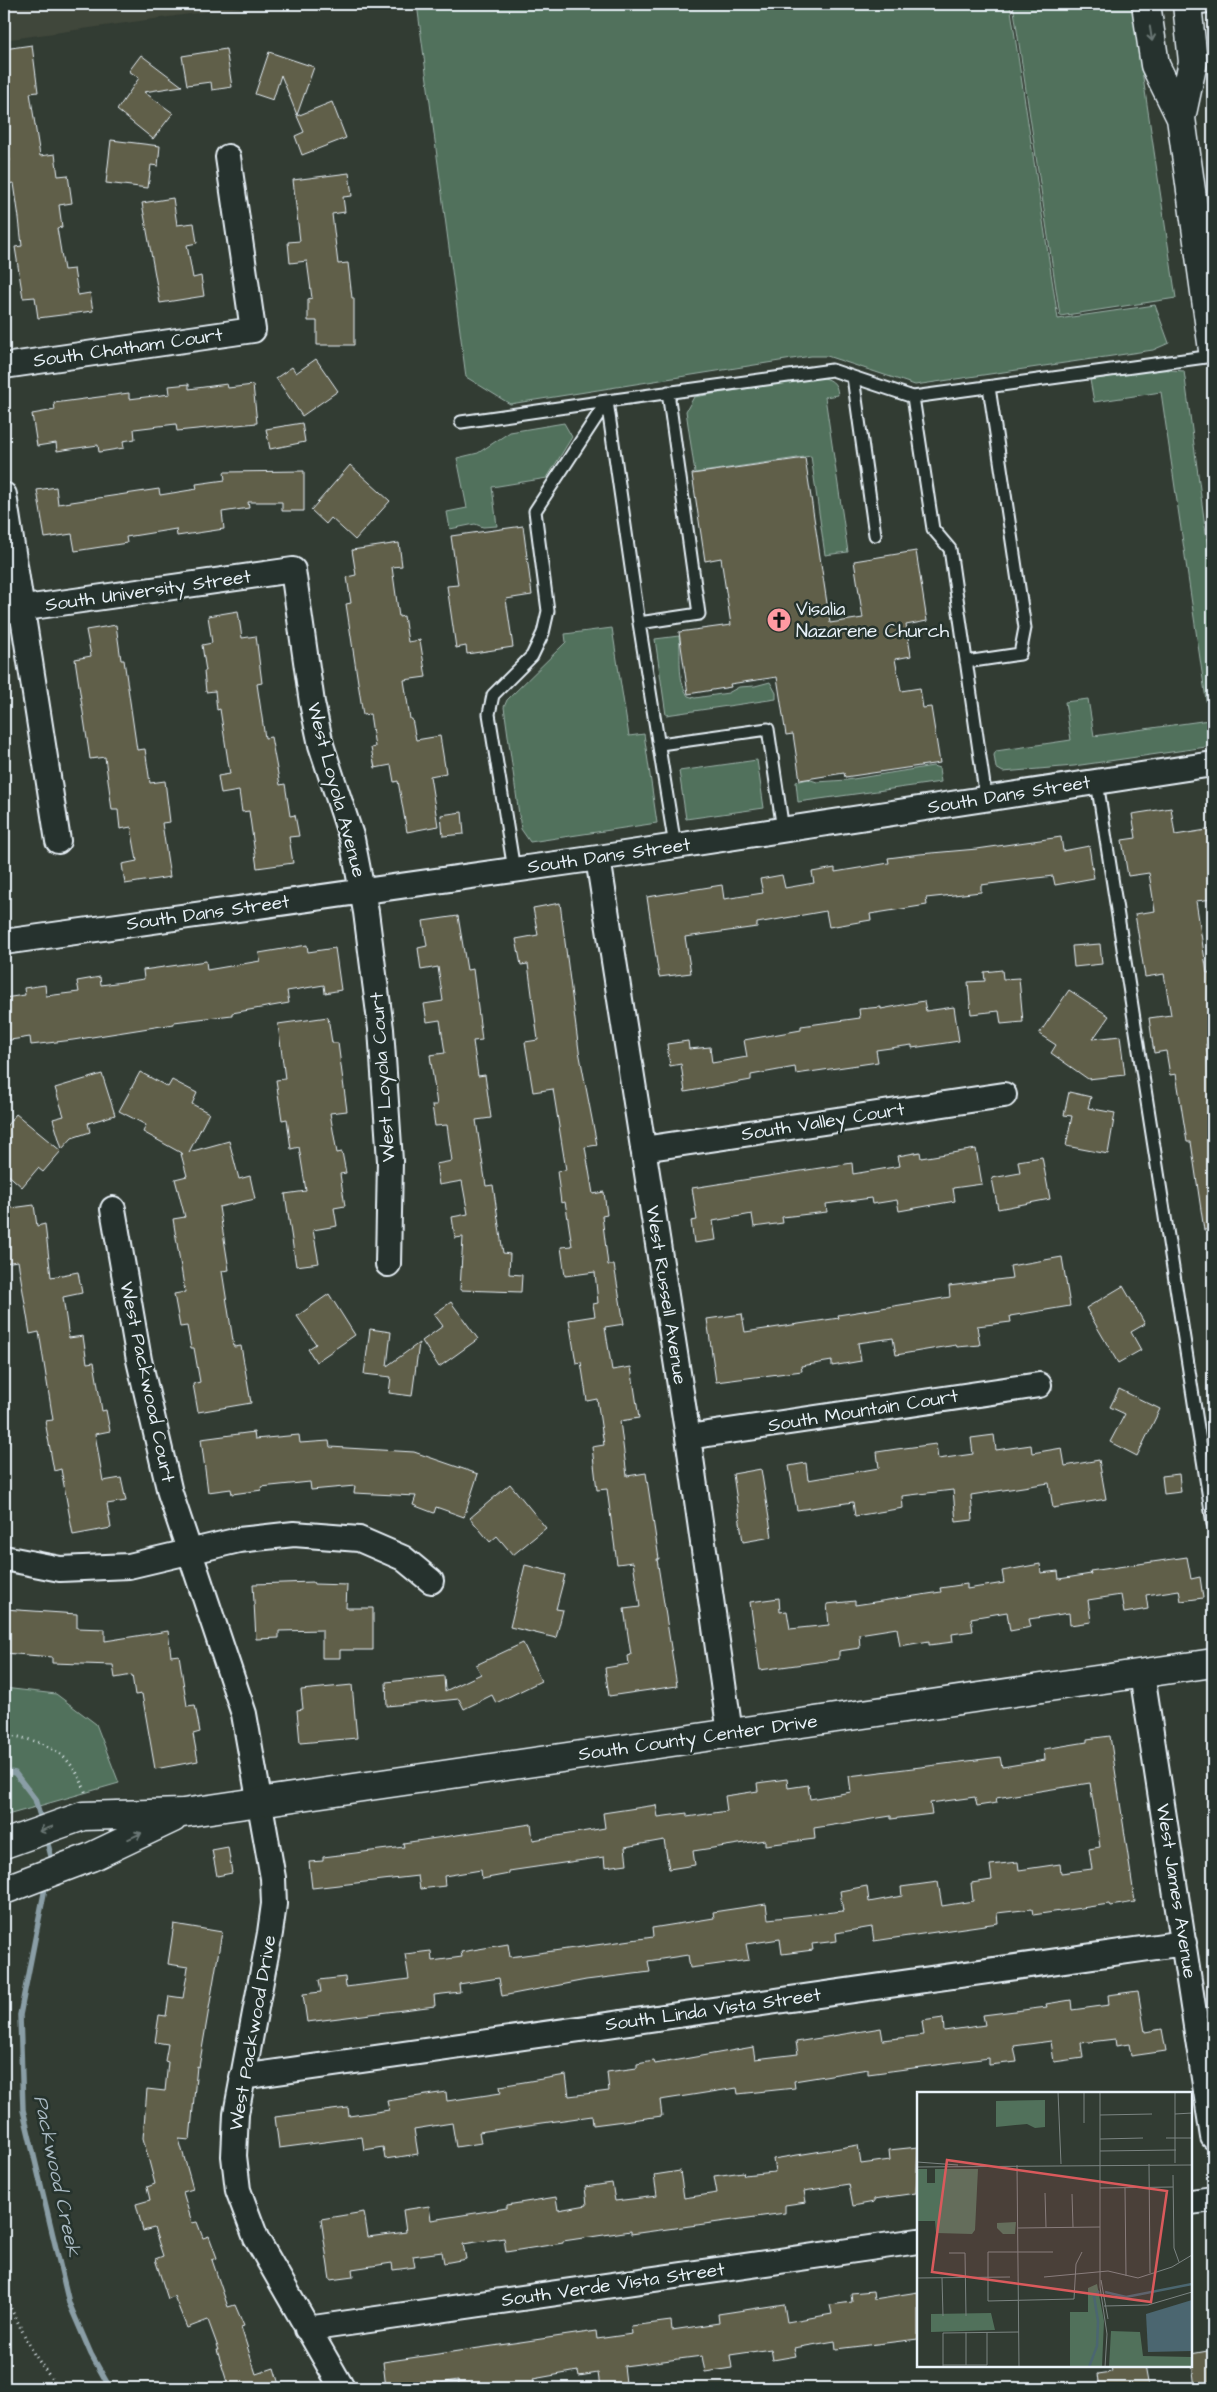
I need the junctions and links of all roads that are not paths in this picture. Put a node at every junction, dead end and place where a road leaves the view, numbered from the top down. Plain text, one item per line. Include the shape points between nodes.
1 (1146, 4) edge
2 (1196, 6) edge
3 (1181, 118) junction
4 (228, 157) dead end
5 (1213, 350) edge
6 (1213, 356) edge
7 (4, 366) edge
8 (853, 377) junction
9 (989, 386) junction
10 (668, 392) junction
11 (914, 397) junction
12 (607, 401) junction
13 (461, 422) dead end
14 (4, 495) edge
15 (875, 535) dead end
16 (293, 570) joint
17 (12, 610) edge
18 (639, 623) junction
19 (966, 662) junction
20 (660, 744) junction
21 (1213, 764) edge
22 (1097, 782) junction
23 (986, 799) junction
24 (783, 830) junction
25 (58, 841) dead end
26 (675, 846) junction
27 (598, 858) junction
28 (514, 870) junction
29 (362, 891) junction
30 (4, 942) edge
31 (1004, 1095) dead end
32 (643, 1149) junction
33 (113, 1210) dead end
34 (388, 1264) dead end
35 (1039, 1385) dead end
36 (688, 1438) junction
37 (1213, 1524) edge
38 (191, 1552) junction
39 (4, 1558) edge
40 (431, 1580) dead end
41 (1213, 1663) edge
42 (1142, 1674) junction
43 (730, 1733) junction
44 (260, 1802) junction
45 (184, 1813) junction
46 (6, 1843) edge
47 (11, 1887) edge
48 (1184, 1943) junction
49 (242, 2077) junction
50 (1213, 2137) edge
51 (1213, 2199) edge
52 (1192, 2202) edge
53 (917, 2241) edge
54 (307, 2328) junction
55 (342, 2388) edge

1 -> 3 street via 1156,64
2 - 3 street via 1193,62
3 - 5 street
4 - 7 street, South Chatham Court via 252,330
6 - 9 lane
8 - 10 lane via 832,370
8 - 11 lane
8 - 15 lane
9 - 11 lane
9 - 19 lane via 1025,628 1020,654
10 - 12 lane
10 - 18 lane via 699,614
11 - 19 lane via 933,528 950,549
12 - 13 lane
12 - 18 lane
12 - 28 lane via 535,511 548,611 543,633 532,656 499,687 490,704
14 - 17 street
16 - 17 street, South University Street
16 - 29 street, West Loyola Avenue via 312,704 321,745 352,839
17 - 25 street
18 - 20 lane
19 - 23 lane
20 - 24 lane via 768,729
20 - 26 lane
21 - 22 street, South Dans Street
22 - 23 street, South Dans Street
22 - 37 lane
23 - 24 street, South Dans Street
24 - 26 street, South Dans Street
26 - 27 street, South Dans Street
27 - 28 street, South Dans Street
27 - 32 street, West Russell Avenue
28 - 29 street, South Dans Street
29 - 30 street, South Dans Street
29 - 34 street, West Loyola Court via 381,1029 390,1161
31 - 32 street, South Valley Court
32 - 36 street, West Russell Avenue
33 - 38 street, West Packwood Court via 141,1370 170,1493
35 - 36 street, South Mountain Court
36 - 43 street, West Russell Avenue
38 - 39 street via 129,1566 60,1569
38 - 40 street via 238,1540 294,1534 359,1539 403,1558
38 - 44 street, West Packwood Court via 244,1714
41 - 42 street, South County Center Drive
42 - 43 street, South County Center Drive
42 - 48 street, West James Avenue
43 - 44 street, South County Center Drive
44 - 45 street, South County Center Drive
44 - 49 street, West Packwood Drive via 273,1878 274,1904
45 -> 46 street, South County Center Drive via 85,1807
47 -> 45 street, South County Center Drive via 91,1857
48 - 49 street, South Linda Vista Street
48 - 50 street, West James Avenue
49 - 54 street, West Packwood Drive via 234,2156 238,2190 256,2238
51 - 52 street
53 - 54 street, South Verde Vista Street
54 - 55 street, West Packwood Drive

